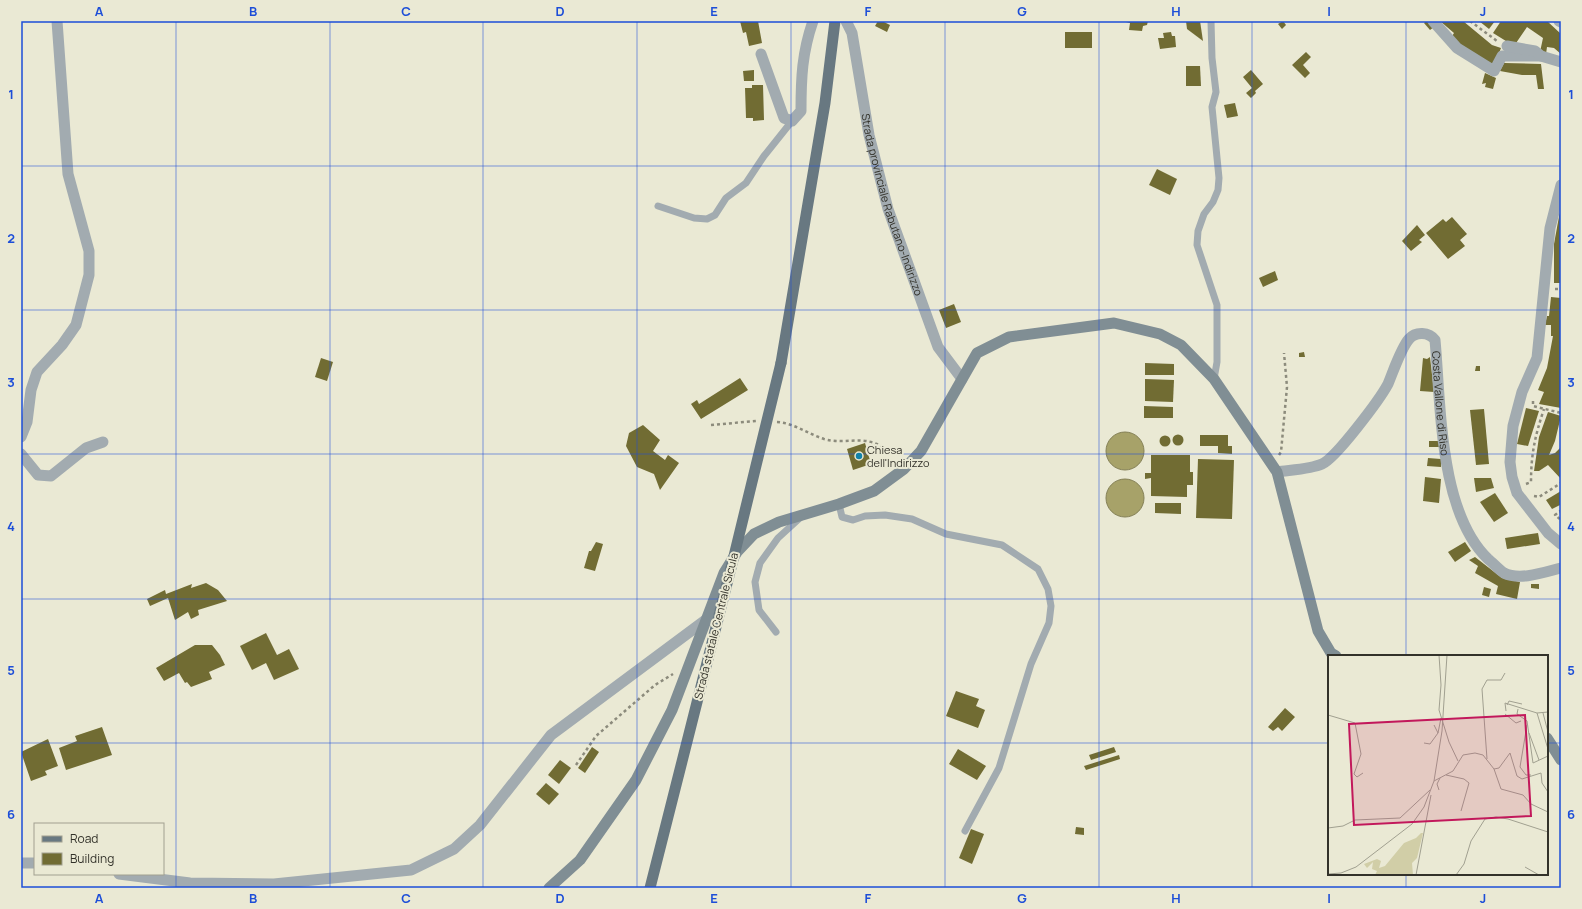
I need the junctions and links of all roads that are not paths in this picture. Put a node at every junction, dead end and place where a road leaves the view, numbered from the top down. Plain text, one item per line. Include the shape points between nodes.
1 (57, 21) edge
2 (813, 21) edge
3 (835, 21) edge
4 (846, 21) edge
5 (1211, 21) edge
6 (1433, 21) edge
7 (1507, 46) road end
8 (761, 54) dead end
9 (1541, 56) junction
10 (1561, 62) edge
11 (792, 121) junction
12 (1561, 184) edge
13 (658, 206) dead end
14 (962, 379) junction
15 (1214, 379) junction
16 (21, 437) edge
17 (104, 442) dead end
18 (21, 454) edge
19 (1274, 468) junction
20 (839, 504) junction
21 (804, 514) junction
22 (1561, 544) edge
23 (1561, 568) edge
24 (707, 619) junction
25 (776, 632) dead end
26 (1334, 655) edge
27 (1548, 740) edge
28 (1561, 760) edge
29 (965, 830) dead end
30 (21, 863) edge
31 (34, 863) edge
32 (127, 875) edge
33 (549, 888) edge
34 (650, 888) edge

1 - 16 street via 68,174 89,251 89,275 76,325 37,372 31,390 27,422
2 - 11 street via 801,68 801,111
3 - 34 main road, Strada statale Centrale Sicula, bridge via 825,103 781,363
4 - 14 street, Strada provinciale Rabutano-Indirizzo via 852,33 869,135 888,209 938,348
5 - 15 lane via 1216,92 1212,107 1219,178 1218,190 1204,214 1198,231 1197,245 1217,304 1217,362
6 - 9 street via 1457,48 1494,71 1502,56
7 - 9 street via 1535,51
8 - 11 street via 784,118
9 - 10 street
11 - 13 lane via 746,183 726,198 715,215 707,219 694,218
12 - 22 street via 1550,228 1537,358 1522,392 1513,426 1510,462 1517,493 1548,533
14 - 15 main road via 977,353 1009,336 1114,323 1160,334 1181,345
14 - 20 main road via 921,451 904,469 874,491
15 - 19 main road
17 - 18 street via 86,448 51,476 38,475
19 - 23 street, Costa Vallone di Riso via 1323,464 1375,404 1409,339 1420,333 1428,334 1435,340 1448,478 1458,514 1478,549 1504,573 1517,576
19 - 26 main road via 1318,631
20 - 21 main road
20 - 29 lane via 842,517 853,520 865,516 885,515 912,519 946,534 1002,545 1038,569 1048,589 1051,606 1049,623 1031,664 999,768
21 - 24 main road via 754,534 737,552 724,573
21 - 25 lane via 769,550 760,563 755,582 759,610
24 - 32 street via 551,736 480,825 454,850 411,870 274,884 190,883
24 - 33 main road via 672,710 636,780 580,860
27 - 28 main road
30 - 31 street

